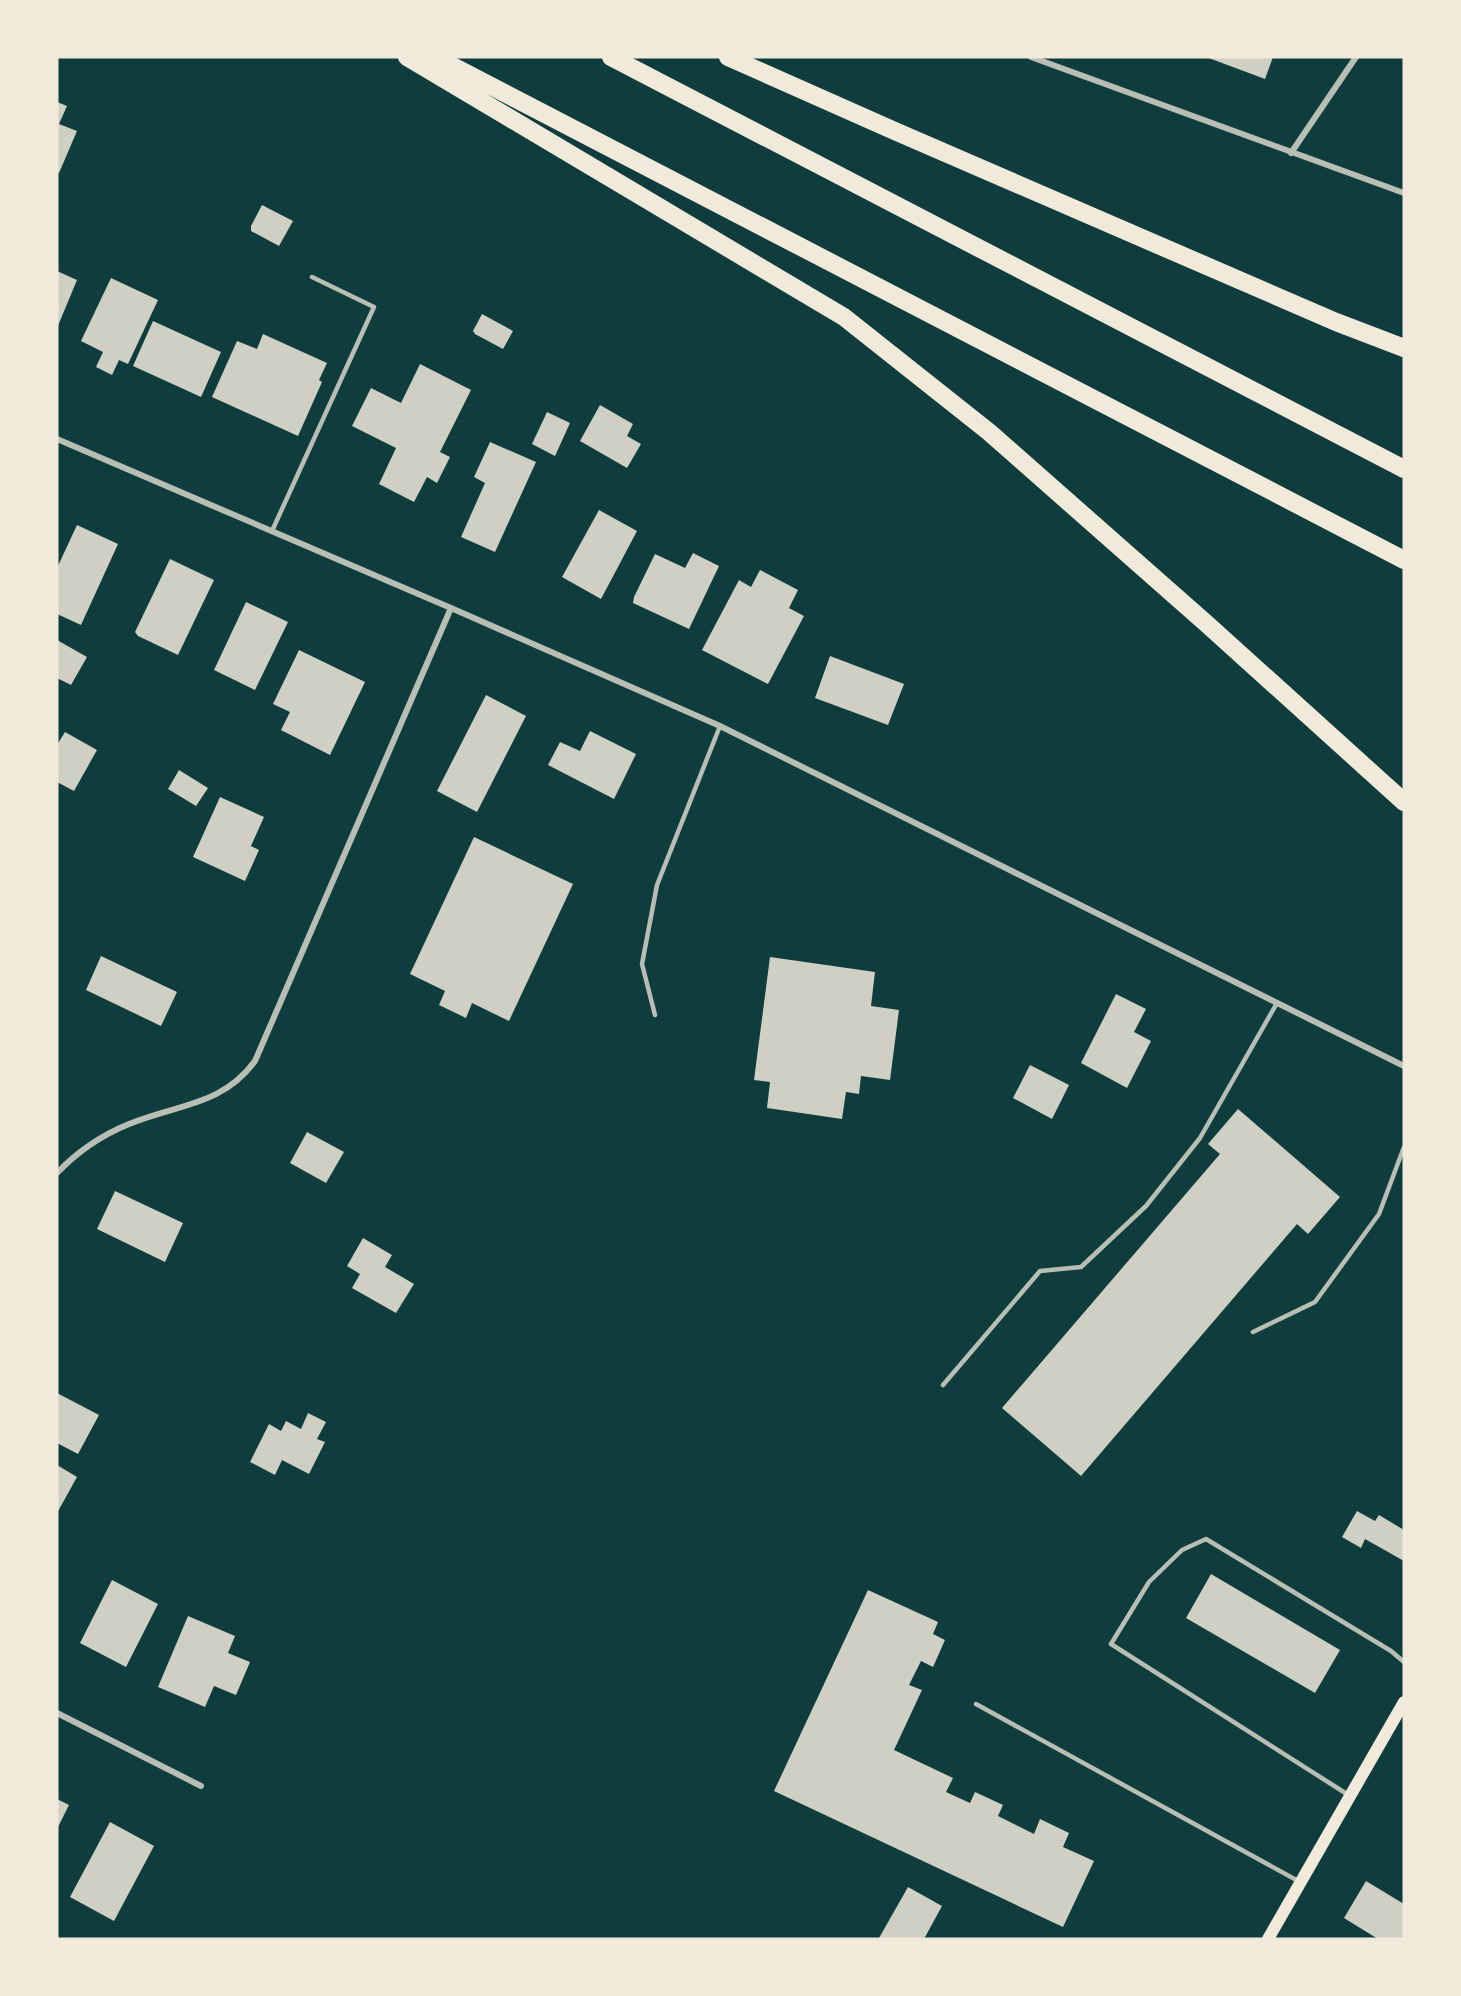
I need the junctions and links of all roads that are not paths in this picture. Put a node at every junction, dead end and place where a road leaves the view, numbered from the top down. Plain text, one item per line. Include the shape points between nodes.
1 (407, 57) edge
2 (435, 57) edge
3 (611, 57) edge
4 (728, 57) edge
5 (1031, 57) edge
6 (1356, 57) edge
7 (1291, 153) junction
8 (1404, 193) edge
9 (312, 278) dead end
10 (1404, 348) edge
11 (57, 439) edge
12 (1404, 469) edge
13 (272, 531) junction
14 (1404, 560) edge
15 (451, 608) junction
16 (720, 726) junction
17 (1404, 802) edge
18 (1277, 1003) junction
19 (655, 1015) dead end
20 (1404, 1066) edge
21 (1404, 1147) edge
22 (57, 1173) edge
23 (1253, 1332) dead end
24 (943, 1385) dead end
25 (1404, 1662) edge
26 (1404, 1702) edge
27 (976, 1704) dead end
28 (57, 1713) edge
29 (201, 1786) dead end
30 (1350, 1796) junction
31 (1300, 1882) junction
32 (1268, 1939) edge

1 - 17 highway via 844,317 989,432
2 - 14 highway
3 - 12 highway
4 - 10 highway via 1336,322
5 - 7 street
6 - 7 street
7 - 8 street
9 - 13 lane via 374,307
11 - 13 street
13 - 15 street
15 - 16 street
15 - 22 street via 255,1061 237,1082 212,1098 111,1132 87,1146
16 - 18 street
16 - 19 lane via 657,885 642,964
18 - 20 street
18 - 24 lane via 1200,1138 1146,1206 1081,1267 1040,1271
21 - 23 lane via 1379,1214 1315,1302
25 - 30 lane via 1206,1539 1182,1550 1149,1582 1111,1644
26 - 30 main road
27 - 31 lane
28 - 29 street
30 - 31 main road
31 - 32 main road

